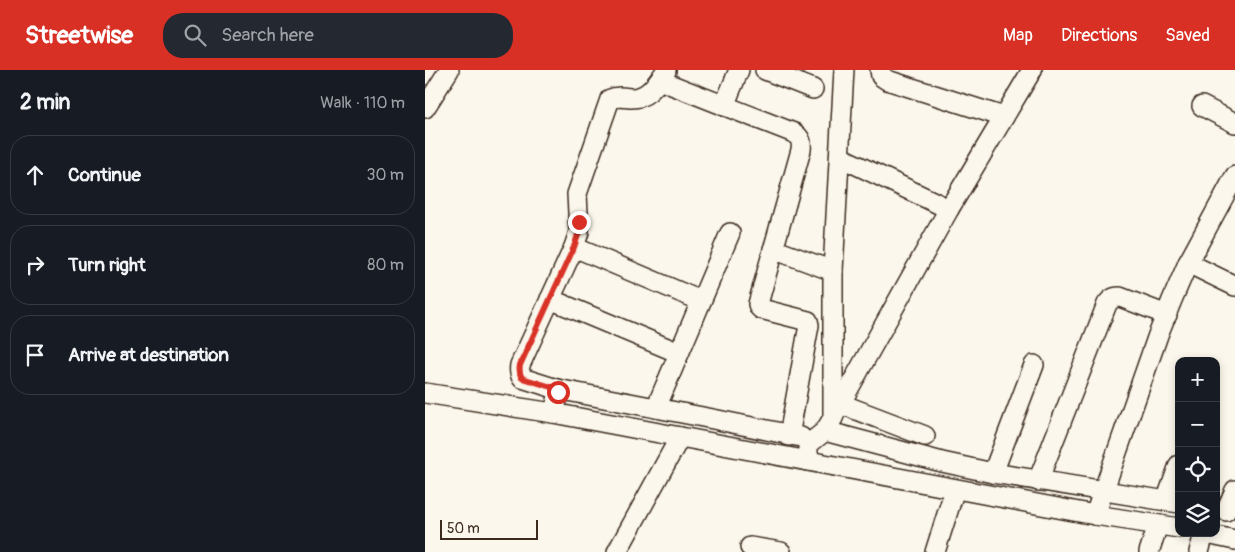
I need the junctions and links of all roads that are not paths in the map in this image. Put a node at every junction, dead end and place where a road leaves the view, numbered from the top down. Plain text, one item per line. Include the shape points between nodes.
1 (449, 70) edge
2 (739, 70) edge
3 (765, 70) edge
4 (844, 70) edge
5 (880, 70) edge
6 (1032, 70) edge
7 (663, 75) edge
8 (813, 89) dead end
9 (724, 106) junction
10 (1201, 106) dead end
11 (425, 108) edge
12 (1004, 118) junction
13 (1235, 123) edge
14 (839, 157) junction
15 (1235, 176) edge
16 (949, 209) junction
17 (731, 233) dead end
18 (574, 247) junction
19 (773, 249) junction
20 (1188, 263) junction
21 (833, 271) junction
22 (1235, 286) edge
23 (550, 299) junction
24 (701, 301) junction
25 (1167, 315) junction
26 (679, 353) junction
27 (1034, 365) dead end
28 (425, 393) edge
29 (555, 402) junction
30 (655, 408) junction
31 (789, 436) junction
32 (925, 436) dead end
33 (680, 437) junction
34 (820, 437) junction
35 (993, 473) junction
36 (1038, 481) junction
37 (1175, 487) edge
38 (955, 489) junction
39 (1235, 490) edge
40 (1172, 502) edge
41 (1100, 503) junction
42 (1226, 511) edge
43 (1158, 525) junction
44 (1175, 527) edge
45 (1202, 537) edge
46 (1219, 537) edge
47 (1235, 540) edge
48 (751, 546) dead end
49 (617, 552) edge
50 (781, 552) edge
51 (935, 552) edge
52 (1149, 552) edge
53 (1199, 552) edge

1 - 11 street
2 - 9 street
3 - 8 street
4 - 14 street
5 - 12 street via 881,76 887,80
6 - 12 street
7 - 9 street
7 - 18 street via 650,92 642,96 610,99 577,194 579,232
9 - 19 street via 794,133 801,139 801,150
10 - 13 street
12 - 16 street
14 - 16 street
14 - 21 street
15 - 20 street
16 - 34 street
17 - 24 street
18 - 23 street
18 - 24 street
19 - 21 street
19 - 31 street via 759,307 809,325
20 - 22 street
20 - 25 street
21 - 34 street
23 - 26 street
23 - 29 street via 520,365 519,374
24 - 26 street
25 - 36 street via 1120,297 1110,300
25 - 41 street
26 - 30 street
27 - 35 street
28 - 29 street
29 - 30 street
29 - 33 street
30 - 31 street
31 - 34 street
32 - 34 street
33 - 34 street
33 - 49 street
34 - 35 street
34 - 38 street
35 - 36 street
36 - 41 street
37 - 40 street
38 - 41 street
38 - 51 street
39 - 42 street
40 - 41 street
41 - 43 street
43 - 44 street
43 - 52 street
45 - 53 street
46 - 47 street
48 - 50 street

